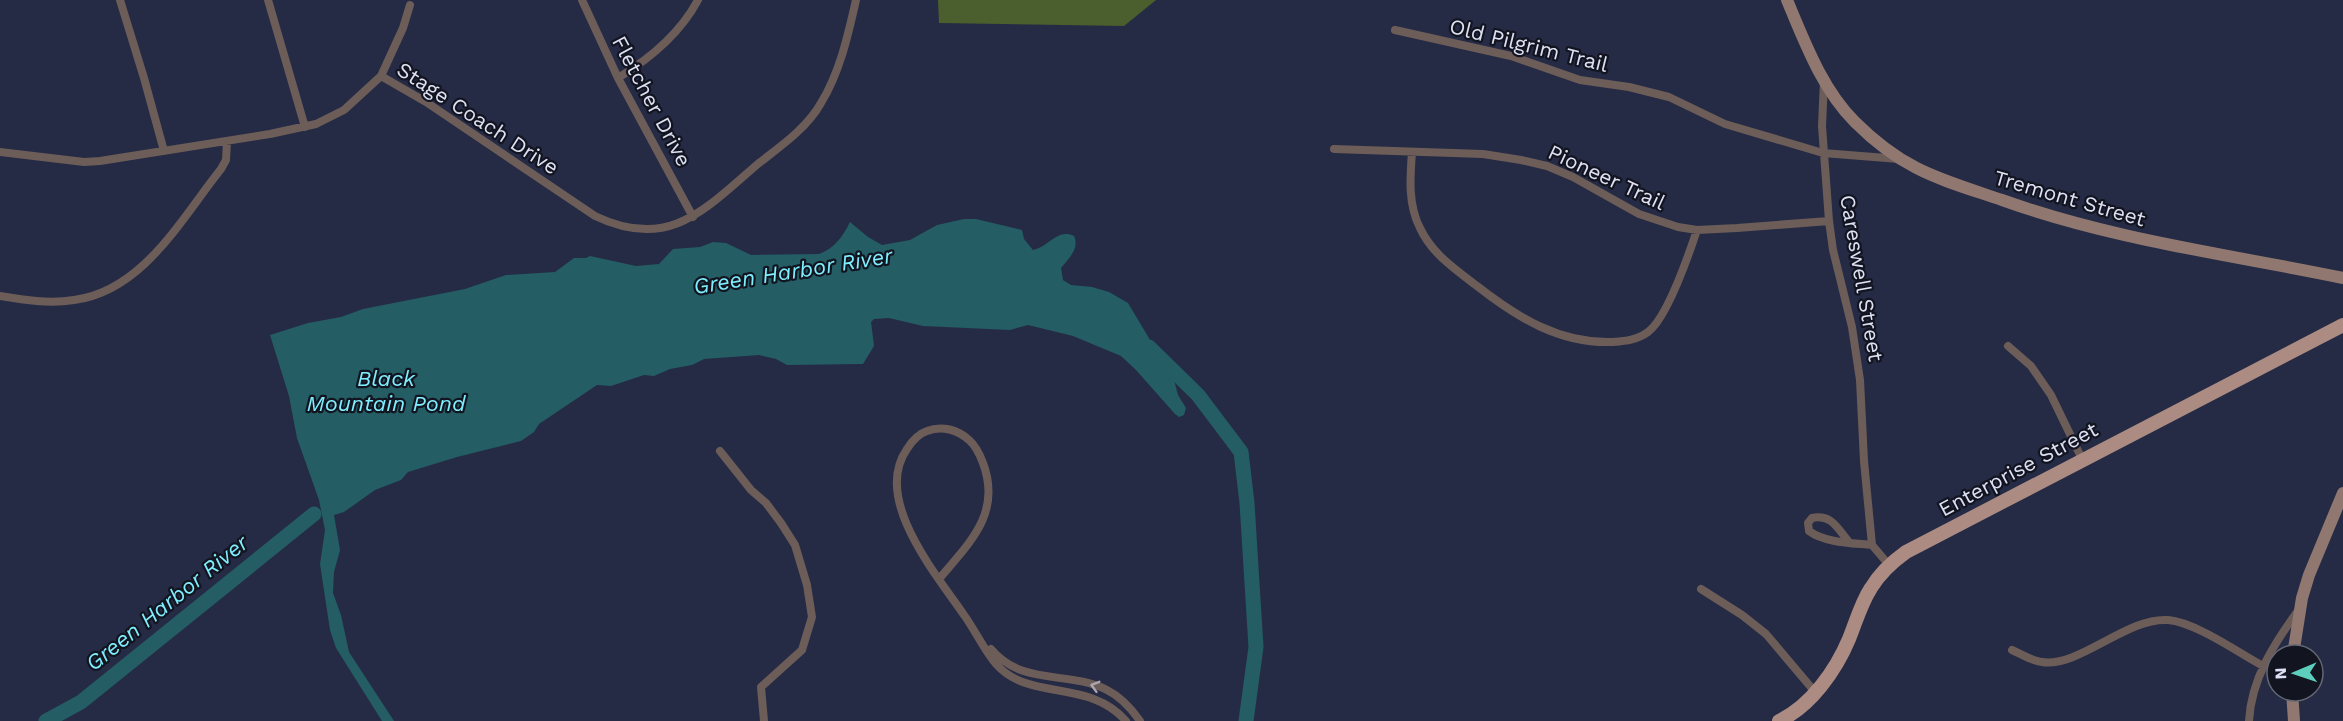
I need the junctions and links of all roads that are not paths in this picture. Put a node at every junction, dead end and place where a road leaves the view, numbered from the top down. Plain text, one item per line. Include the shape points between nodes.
1 (120, 0) edge
2 (268, 0) edge
3 (582, 0) edge
4 (698, 0) edge
5 (856, 0) edge
6 (1787, 0) edge
7 (410, 5) dead end
8 (1395, 30) dead end
9 (381, 76) junction
10 (618, 78) junction
11 (1824, 81) junction
12 (305, 127) junction
13 (227, 141) junction
14 (1334, 149) dead end
15 (0, 152) edge
16 (164, 152) junction
17 (1412, 152) junction
18 (1823, 153) junction
19 (1899, 159) junction
20 (693, 217) junction
21 (1829, 221) junction
22 (1697, 230) junction
23 (2343, 278) edge
24 (0, 296) edge
25 (2343, 325) edge
26 (2008, 346) dead end
27 (720, 451) dead end
28 (2082, 459) junction
29 (2343, 493) edge
30 (1849, 542) junction
31 (1872, 544) junction
32 (1889, 565) junction
33 (939, 579) junction
34 (1701, 589) dead end
35 (2300, 609) junction
36 (970, 623) junction
37 (2295, 643) edge
38 (2012, 650) dead end
39 (2264, 666) junction
40 (1041, 676) junction
41 (1036, 686) junction
42 (1815, 692) junction
43 (2293, 703) edge
44 (1132, 711) junction
45 (1125, 719) edge
46 (764, 721) edge
47 (1140, 721) edge
48 (1779, 721) edge
49 (2249, 721) edge
50 (2294, 721) edge

1 - 16 street
2 - 12 street
3 - 10 street, Fletcher Drive
4 - 10 street via 672,38
5 - 20 street, Stage Coach Drive via 842,55 820,106 794,134
6 - 11 main road, Careswell Street
7 - 9 street
8 - 18 street, Old Pilgrim Trail via 1511,56 1580,80 1669,97 1725,124
9 - 12 street, Stage Coach Drive via 344,110
9 - 20 street, Stage Coach Drive via 608,222 647,229
10 - 20 street, Fletcher Drive
11 - 18 street, Careswell Street
11 - 19 main road, Tremont Street via 1854,121
12 - 13 street, Stage Coach Drive
13 - 16 street, Stage Coach Drive
13 - 24 street via 226,160 221,169 172,233 128,279 103,293 74,300 54,302
14 - 17 street, Pioneer Trail
15 - 16 street, Stage Coach Drive via 84,162
17 - 22 street, Pioneer Trail via 1483,154 1547,166 1639,214
17 - 22 street via 1412,205 1428,242 1452,268 1503,307 1530,324 1559,335 1614,342 1635,339 1650,331 1664,311
18 - 19 street, Old Pilgrim Trail
18 - 21 street, Careswell Street
19 - 23 main road, Tremont Street via 1939,179 2070,223
21 - 22 street, Pioneer Trail
21 - 31 street, Careswell Street via 1860,380
25 - 28 main road, Enterprise Street
26 - 28 street via 2031,366 2051,395
27 - 46 street via 781,523 795,545 807,585 812,617 802,650 761,687
28 - 32 main road, Enterprise Street via 1922,543
29 - 35 main road via 2317,553
30 - 30 street via 1817,537 1809,531 1808,523 1822,516 1830,519
30 - 31 street
31 - 32 street
32 - 42 main road, Enterprise Street via 1866,597 1838,661
33 - 33 street via 910,532 896,477 910,444 919,435 941,428 962,434 971,442 984,465 989,493 980,528
33 - 36 street
34 - 42 street via 1766,634
35 - 37 main road
35 - 39 street via 2281,633
36 - 40 street via 997,656 1014,668
36 - 41 street via 996,664 1011,677
38 - 39 street via 2041,662 2053,662 2148,622 2169,620 2181,622
39 - 49 street via 2253,693
40 - 41 street
44 -> 40 street via 1105,689
41 - 45 street via 1095,698
42 - 48 main road, Enterprise Street
43 - 50 main road
44 - 45 street
44 - 47 street

